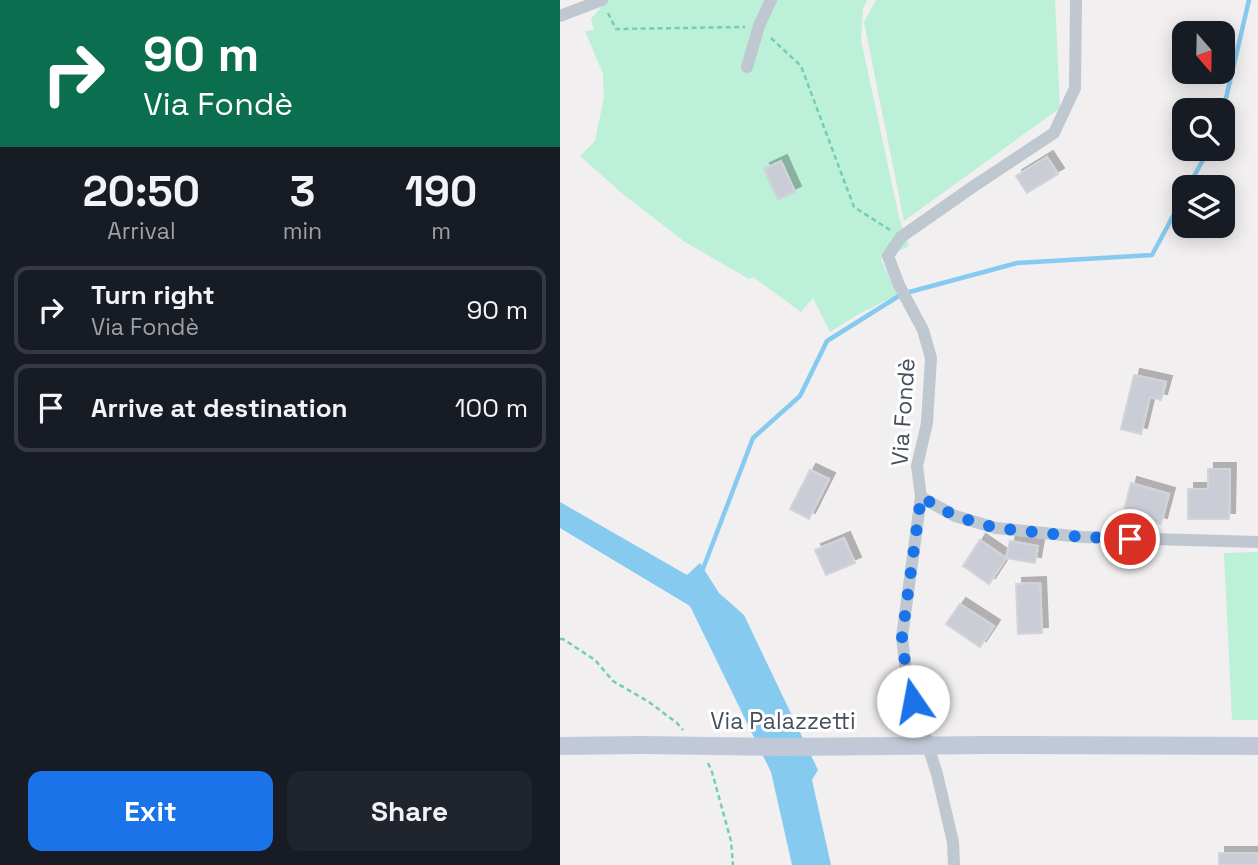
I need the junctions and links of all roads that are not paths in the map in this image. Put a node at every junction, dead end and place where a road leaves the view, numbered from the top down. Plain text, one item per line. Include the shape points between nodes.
1 (771, 0) edge
2 (1076, 0) edge
3 (604, 5) edge
4 (560, 16) edge
5 (747, 68) dead end
6 (921, 497) junction
7 (1258, 542) edge
8 (560, 746) edge
9 (1258, 746) edge
10 (954, 865) edge

1 - 5 street
2 - 6 street, Via Fondè via 1074,88 1054,133 901,237 888,256 923,330 931,358 927,423 917,466
3 - 4 street
6 - 7 street, Via Fondè via 955,516 996,528 1082,537
6 - 10 street via 902,637 907,680 937,774
8 - 9 main road, Via Palazzetti, bridge

